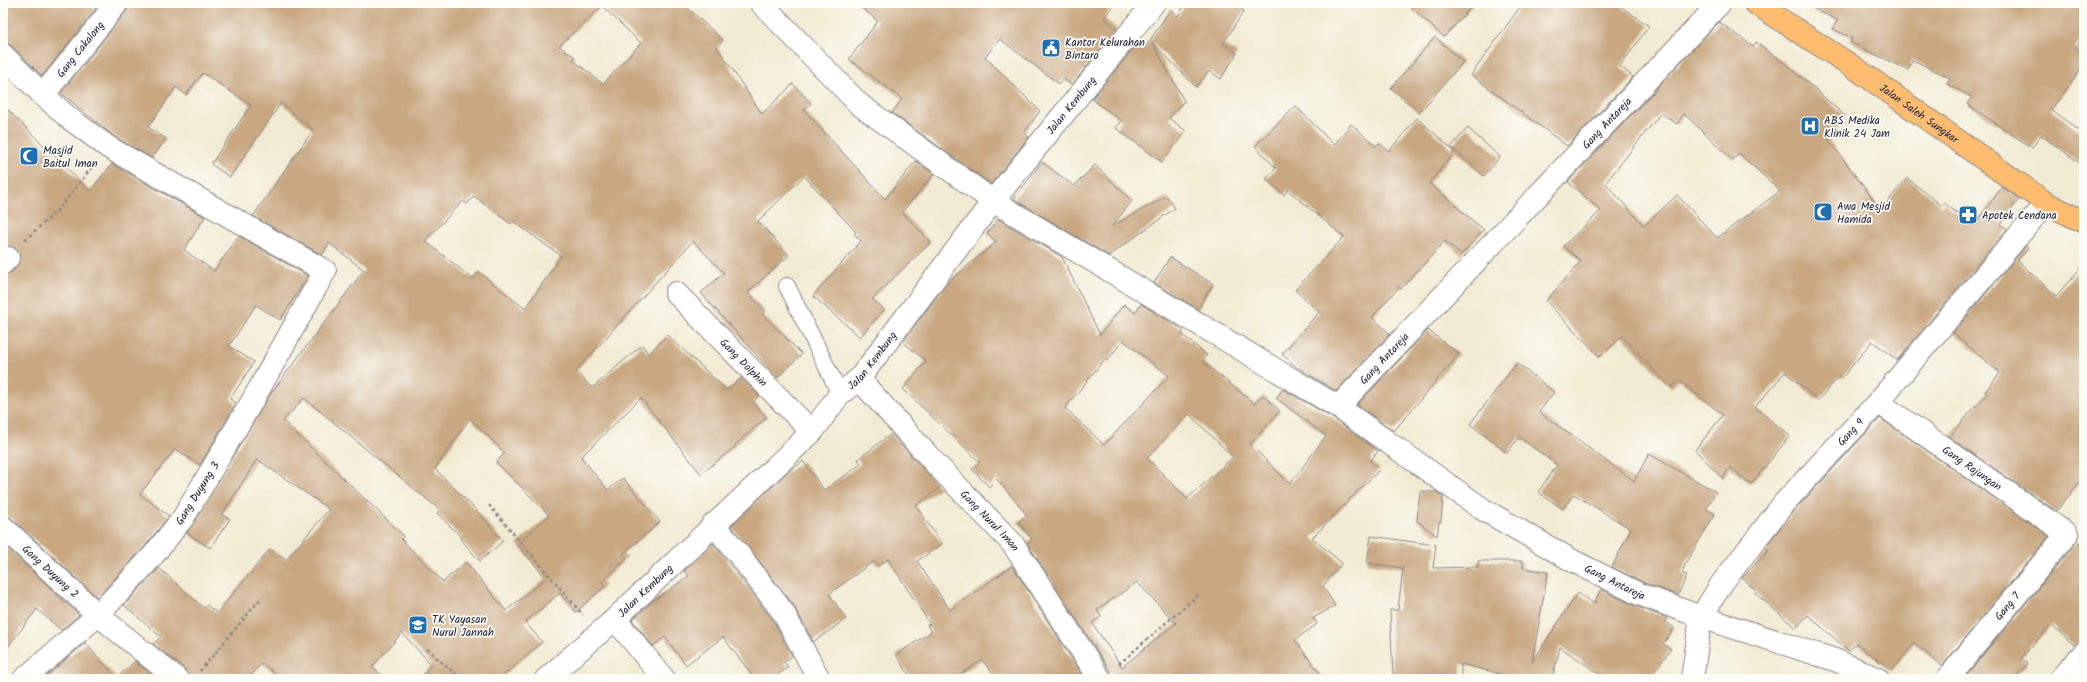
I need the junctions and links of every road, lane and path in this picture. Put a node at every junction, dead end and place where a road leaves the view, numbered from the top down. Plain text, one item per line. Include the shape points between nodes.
1 (117, 3) edge
2 (761, 3) edge
3 (1154, 3) edge
4 (1720, 3) edge
5 (1755, 3) edge
6 (3, 55) edge
7 (43, 95) junction
8 (108, 147) junction
9 (993, 201) junction
10 (2046, 203) junction
11 (2084, 222) edge
12 (6, 261) edge
13 (787, 286) dead end
14 (676, 293) dead end
15 (859, 379) junction
16 (840, 394) junction
17 (1878, 402) junction
18 (1338, 407) junction
19 (812, 432) junction
20 (489, 505) dead end
21 (713, 524) junction
22 (3, 527) edge
23 (2067, 534) joint
24 (1198, 595) dead end
25 (262, 597) dead end
26 (98, 615) junction
27 (1701, 617) junction
28 (614, 619) junction
29 (598, 634) junction
30 (427, 649) dead end
31 (2084, 653) edge
32 (198, 673) dead end
33 (1108, 673) edge
34 (24, 679) edge
35 (177, 679) edge
36 (461, 679) edge
37 (546, 679) edge
38 (664, 679) edge
39 (819, 679) edge
40 (1692, 679) edge
41 (1878, 679) edge
42 (1947, 679) edge
43 (2060, 679) edge

1 - 7 street, Gang Cakalong
2 - 9 street via 860,105
3 - 9 street, Jalan Kembung
4 - 18 street, Gang Antareja
5 - 10 highway, Jalan Saleh Sungkar via 1858,70
6 - 7 street
7 - 8 street
8 - 12 path via 58,210
8 - 26 street, Gang Duyung 3 via 325,272 183,518 151,558
9 - 15 street, Jalan Kembung
9 - 18 street
10 - 11 highway, Jalan Saleh Sungkar
10 - 17 street, Gang 9
13 - 16 lane
14 - 19 street, Gang Dolphin
15 - 16 street, Jalan Kembung
15 - 33 street, Gang Nurul Iman via 1013,544
16 - 19 street, Jalan Kembung
17 - 23 street, Gang Rajungan
17 - 27 street, Gang 9 via 1784,502 1722,583
18 - 27 street, Gang Antareja via 1484,510 1573,561 1639,594
19 - 21 street, Jalan Kembung
20 - 29 path
21 - 28 street, Jalan Kembung
21 - 39 street via 783,612
22 - 26 street, Gang Duyung 2
23 - 42 street, Gang 7
24 - 33 path
25 - 32 path
26 - 34 street, Gang Duyung 3
26 - 35 street, Gang Duyung 2
27 - 40 street, Gang 9
27 - 41 street, Gang Antareja via 1807,650
28 - 29 street, Jalan Kembung
28 - 38 street
29 - 37 street, Jalan Kembung
30 - 36 path
31 - 43 street

